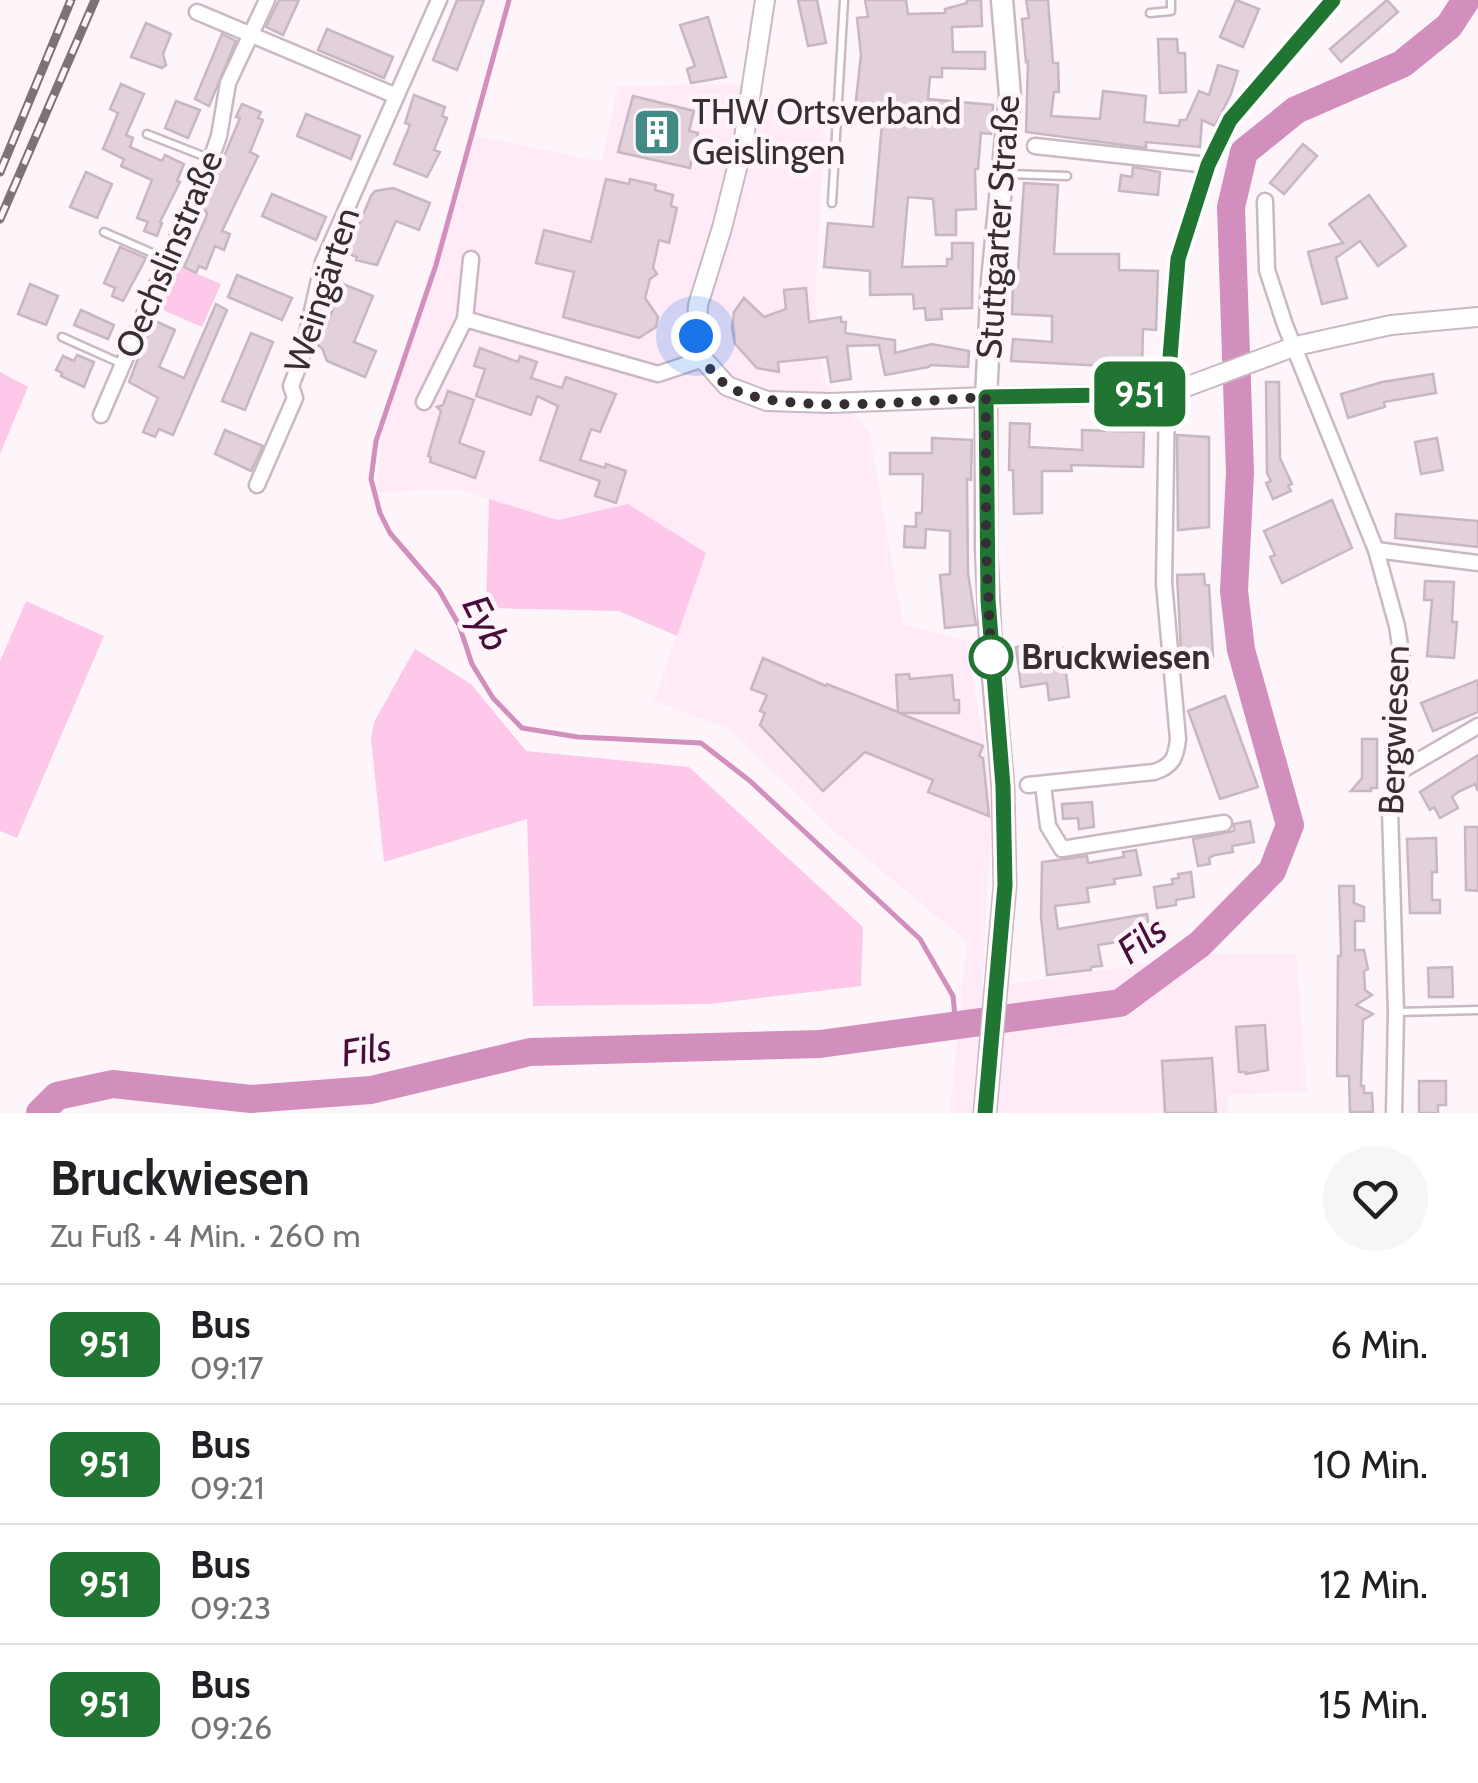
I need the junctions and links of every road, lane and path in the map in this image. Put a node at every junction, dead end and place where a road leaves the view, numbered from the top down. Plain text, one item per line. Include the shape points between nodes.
1 (267, 0) edge
2 (439, 0) edge
3 (765, 0) edge
4 (844, 0) edge
5 (1002, 0) edge
6 (1171, 0) edge
7 (1326, 2) edge
8 (197, 12) dead end
9 (1150, 13) dead end
10 (251, 34) junction
11 (394, 96) junction
12 (147, 134) dead end
13 (1035, 146) dead end
14 (211, 159) junction
15 (1208, 165) junction
16 (1004, 174) junction
17 (1067, 176) dead end
18 (1265, 201) dead end
19 (832, 203) dead end
20 (104, 232) dead end
21 (472, 259) dead end
22 (167, 260) junction
23 (1478, 318) edge
24 (465, 319) junction
25 (62, 337) dead end
26 (1296, 346) junction
27 (703, 359) junction
28 (122, 364) junction
29 (1167, 394) junction
30 (986, 397) junction
31 (424, 402) dead end
32 (102, 416) dead end
33 (258, 485) dead end
34 (1376, 550) junction
35 (1478, 563) edge
36 (1478, 726) edge
37 (1397, 773) junction
38 (1224, 823) dead end
39 (1478, 1010) edge
40 (1396, 1012) junction
41 (985, 1113) edge
42 (1394, 1113) edge

1 - 10 street, Oechslinstraße
2 - 11 street, Weingärten
3 - 27 main road via 743,144 698,305
4 - 19 lane
5 - 16 main road, Stuttgarter Straße via 1010,95
6 - 9 lane via 1171,12
7 - 15 street via 1230,120
8 - 10 street
10 - 11 street
10 - 14 street, Oechslinstraße via 228,82
11 - 33 street, Weingärten via 323,262 290,386 295,398
12 - 14 lane
13 - 15 street
14 - 22 street, Oechslinstraße
15 - 29 street via 1178,259
16 - 17 lane
16 - 30 main road, Stuttgarter Straße
18 - 26 street, Bergwiesen via 1267,270
20 - 22 lane
21 - 24 street
22 - 28 street, Oechslinstraße
23 - 26 main road via 1390,325
24 - 27 street via 658,374
24 - 31 street
25 - 28 lane
26 - 29 main road
26 - 34 street, Bergwiesen
27 - 30 main road via 726,386 768,401
28 - 32 street, Oechslinstraße
29 - 30 main road
29 - 38 street via 1164,583 1176,758 1154,772 1035,785 1062,849
30 - 41 main road, Stuttgarter Straße via 988,600 1005,885
34 - 35 street
34 - 37 street, Bergwiesen via 1402,658
36 - 37 street
37 - 40 street, Bergwiesen via 1390,810
39 - 40 lane
40 - 42 street, Bergwiesen

